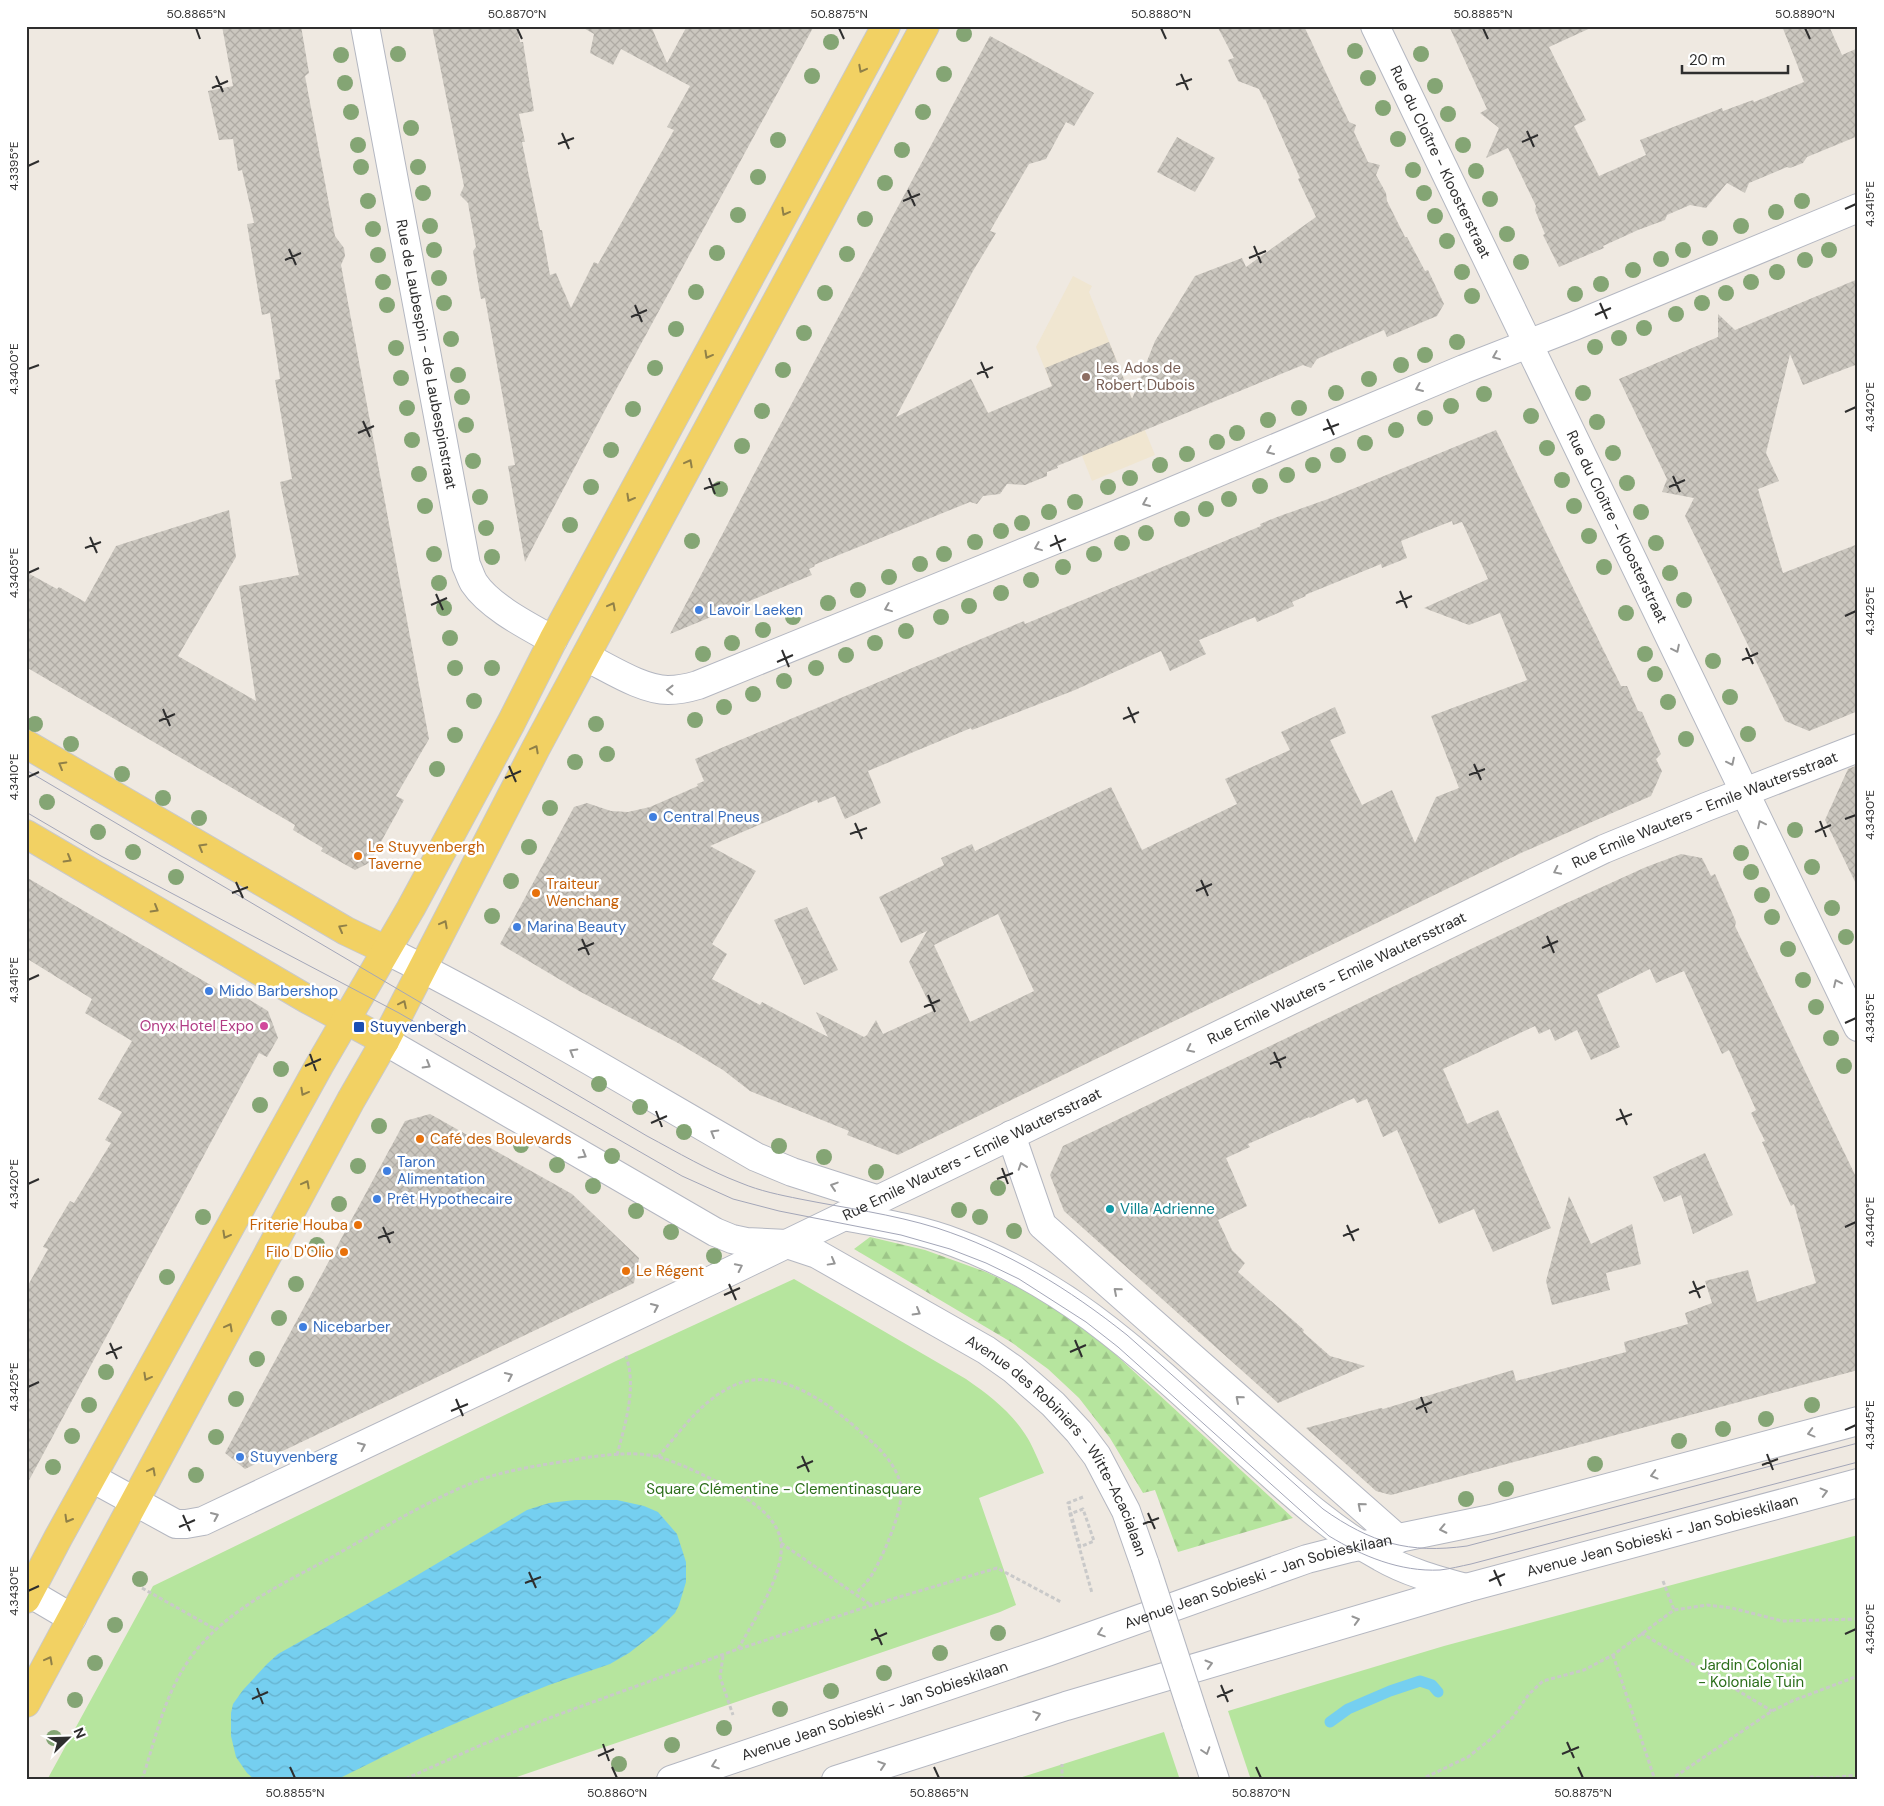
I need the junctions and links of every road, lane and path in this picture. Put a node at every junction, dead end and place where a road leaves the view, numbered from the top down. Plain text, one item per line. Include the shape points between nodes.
1 (365, 26) edge
2 (886, 26) edge
3 (925, 26) edge
4 (1375, 26) edge
5 (1858, 208) edge
6 (1527, 344) junction
7 (553, 640) junction
8 (586, 657) junction
9 (26, 744) edge
10 (1858, 748) edge
11 (1746, 792) junction
12 (26, 834) edge
13 (386, 950) junction
14 (421, 967) junction
15 (345, 1019) junction
16 (1858, 1027) edge
17 (385, 1041) junction
18 (1011, 1135) junction
19 (876, 1200) junction
20 (843, 1216) junction
21 (786, 1244) junction
22 (623, 1349) dead end
23 (1858, 1421) edge
24 (617, 1455) junction
25 (658, 1457) junction
26 (92, 1478) junction
27 (1858, 1483) edge
28 (135, 1502) junction
29 (1068, 1503) dead end
30 (1398, 1539) junction
31 (781, 1543) junction
32 (1362, 1546) junction
33 (1663, 1581) dead end
34 (142, 1588) dead end
35 (1466, 1588) junction
36 (856, 1593) junction
37 (27, 1594) edge
38 (1092, 1594) dead end
39 (1061, 1602) dead end
40 (872, 1605) junction
41 (1674, 1610) junction
42 (72, 1618) junction
43 (1858, 1619) edge
44 (215, 1629) junction
45 (1641, 1633) junction
46 (738, 1649) junction
47 (723, 1655) junction
48 (1613, 1655) junction
49 (1858, 1676) edge
50 (26, 1703) edge
51 (1772, 1711) junction
52 (733, 1715) dead end
53 (1062, 1764) dead end
54 (1858, 1775) edge
55 (142, 1780) edge
56 (403, 1780) edge
57 (671, 1780) edge
58 (836, 1780) edge
59 (1062, 1780) edge
60 (1215, 1780) edge
61 (1420, 1780) edge
62 (1655, 1780) edge
63 (1670, 1780) edge
64 (1797, 1780) edge

1 - 7 street, Rue de Laubespin - de Laubespinstraat via 466,565 475,584 492,601
2 -> 7 main road
8 -> 3 main road
4 - 6 street, Rue du Cloître - Kloosterstraat
5 - 6 street
6 -> 8 street via 698,685 681,690 652,688
6 -> 11 street, Rue du Cloître - Kloosterstraat
7 - 13 main road
14 -> 8 main road
13 -> 9 main road via 346,931
10 - 11 street, Rue Emile Wauters - Emile Wautersstraat
16 -> 11 street, Rue du Cloître - Kloosterstraat
11 -> 18 street, Rue Emile Wauters - Emile Wautersstraat via 1595,853
12 -> 15 main road
13 - 14 street
13 - 15 main road
17 -> 14 main road
19 -> 14 street via 756,1157
15 - 17 main road
15 -> 26 main road
17 -> 21 street via 715,1232 746,1242
28 -> 17 main road
18 - 19 street, Rue Emile Wauters - Emile Wautersstraat
30 -> 18 street via 1042,1225
19 - 20 street, Rue Emile Wauters - Emile Wautersstraat
20 - 21 street, Rue Emile Wauters - Emile Wautersstraat
20 - 32 street via 907,1228 955,1242 1016,1270 1058,1295 1124,1342 1300,1500
28 -> 21 street, Rue Emile Wauters - Emile Wautersstraat via 176,1524 203,1521
21 -> 60 street, Avenue des Robiniers - Witte-Acacialaan, bridge via 833,1262 986,1350 1053,1404 1079,1432 1097,1456 1126,1511
22 - 24 path via 630,1379
23 -> 30 street, Avenue Jean Sobieski - Jan Sobieskilaan via 1491,1519
24 - 25 path
24 - 44 path via 591,1456 473,1482 261,1596
25 - 31 path via 703,1474 748,1498 771,1520
25 - 36 path via 696,1412 736,1384 768,1380 813,1395 842,1415 883,1452 897,1472 901,1488 901,1502 887,1544 872,1574
26 - 28 street, Rue Emile Wauters - Emile Wautersstraat
26 -> 37 main road
35 -> 27 street, Avenue Jean Sobieski - Jan Sobieskilaan
28 - 42 main road
29 - 38 path via 1070,1512 1073,1520 1080,1546 1094,1541 1083,1509 1076,1512 1070,1514
30 - 32 street, Avenue Jean Sobieski - Jan Sobieskilaan
31 - 36 path
31 - 46 path via 768,1594
32 - 35 street via 1396,1565
32 -> 57 street, Avenue Jean Sobieski - Jan Sobieskilaan via 1307,1560
33 - 41 path
34 - 44 path
58 -> 35 street, Avenue Jean Sobieski - Jan Sobieskilaan via 1066,1706
36 - 40 path
37 - 42 street
39 - 40 path via 997,1568
40 - 46 path
41 - 43 path via 1707,1605 1782,1621
41 - 45 path
50 -> 42 main road
44 - 55 path via 181,1671 161,1717
45 - 48 path
45 - 51 path
46 - 47 path
47 - 52 path via 720,1677
47 - 56 path via 541,1721
48 - 61 path via 1584,1670 1543,1681 1492,1738 1468,1757
48 - 62 path
49 - 51 path
51 - 63 path
53 - 59 path
54 - 64 path

